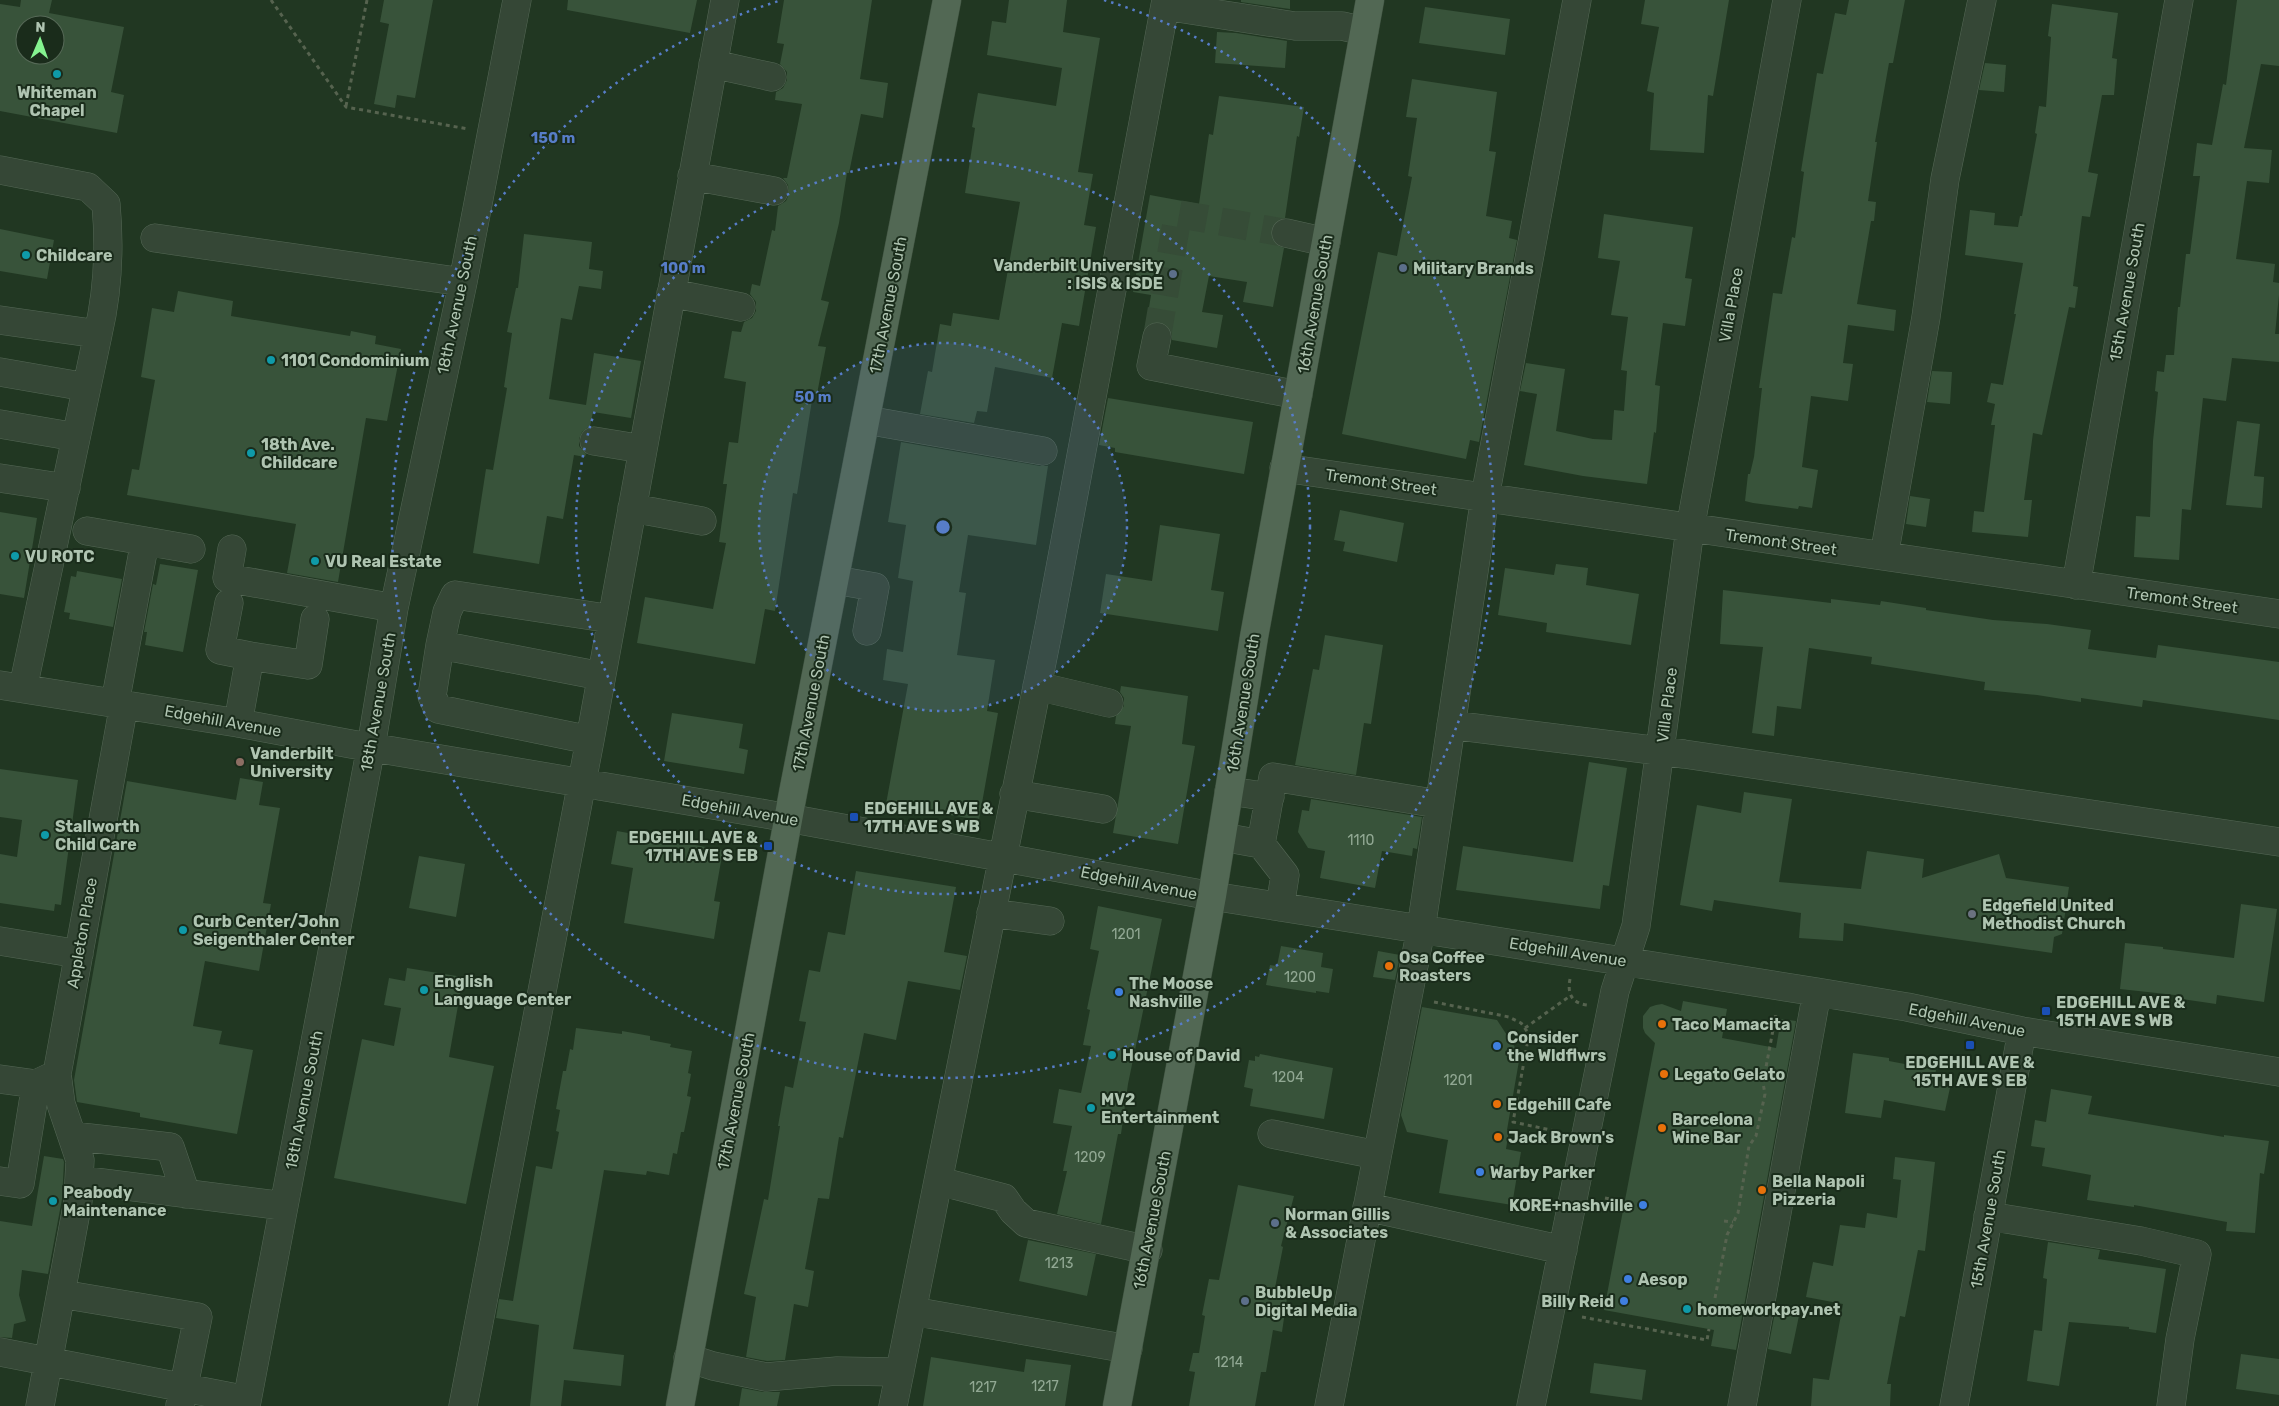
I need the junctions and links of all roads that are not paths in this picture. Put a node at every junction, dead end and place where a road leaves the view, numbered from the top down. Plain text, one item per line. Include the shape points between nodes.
1 (517, 0) edge
2 (725, 0) edge
3 (947, 0) edge
4 (1370, 0) edge
5 (1577, 0) edge
6 (1787, 0) edge
7 (1982, 0) edge
8 (2179, 0) edge
9 (1165, 3) edge
10 (1364, 31) junction
11 (713, 64) junction
12 (772, 77) dead end
13 (0, 170) edge
14 (692, 176) junction
15 (774, 191) dead end
16 (1286, 233) tunnel mouth
17 (155, 238) dead end
18 (1326, 242) junction
19 (463, 282) junction
20 (671, 293) junction
21 (741, 307) dead end
22 (0, 320) edge
23 (98, 334) junction
24 (1157, 337) tunnel mouth
25 (0, 372) edge
26 (86, 387) junction
27 (1298, 395) junction
28 (866, 420) junction
29 (0, 424) edge
30 (76, 436) junction
31 (594, 441) dead end
32 (643, 449) junction
33 (1043, 451) dead end
34 (1284, 468) junction
35 (0, 478) edge
36 (66, 488) junction
37 (1485, 497) junction
38 (632, 508) junction
39 (702, 521) dead end
40 (1690, 529) junction
41 (88, 531) dead end
42 (145, 541) junction
43 (191, 549) dead end
44 (232, 549) dead end
45 (1884, 556) junction
46 (835, 580) junction
47 (2076, 585) junction
48 (228, 602) dead end
49 (394, 608) junction
50 (2279, 614) edge
51 (315, 619) dead end
52 (612, 619) junction
53 (867, 630) dead end
54 (440, 645) junction
55 (250, 656) junction
56 (601, 676) junction
57 (1037, 686) junction
58 (11, 687) edge
59 (1109, 702) dead end
60 (120, 703) junction
61 (238, 723) junction
62 (1451, 725) junction
63 (590, 740) junction
64 (371, 747) junction
65 (1661, 751) junction
66 (581, 782) junction
67 (1229, 791) junction
68 (1014, 794) junction
69 (1270, 798) junction
70 (1439, 804) junction
71 (1103, 809) dead end
72 (789, 818) junction
73 (1222, 837) junction
74 (2279, 842) edge
75 (1261, 844) junction
76 (1001, 857) junction
77 (1212, 896) junction
78 (1280, 907) junction
79 (991, 912) junction
80 (1050, 921) dead end
81 (1421, 929) junction
82 (0, 941) edge
83 (79, 954) junction
84 (1624, 962) junction
85 (1817, 992) junction
86 (2022, 1031) junction
87 (2279, 1072) edge
88 (0, 1079) edge
89 (47, 1079) junction
90 (1272, 1134) dead end
91 (72, 1136) junction
92 (1377, 1155) junction
93 (79, 1180) junction
94 (939, 1182) junction
95 (10, 1183) edge
96 (186, 1194) junction
97 (284, 1206) junction
98 (1367, 1207) junction
99 (1988, 1216) junction
100 (1148, 1250) junction
101 (1563, 1250) junction
102 (61, 1294) junction
103 (912, 1311) junction
104 (1128, 1349) junction
105 (0, 1352) edge
106 (688, 1358) junction
107 (49, 1361) junction
108 (900, 1372) junction
109 (181, 1397) edge
110 (247, 1403) edge
111 (40, 1406) edge
112 (463, 1406) edge
113 (680, 1406) edge
114 (893, 1406) edge
115 (1117, 1406) edge
116 (1329, 1406) edge
117 (1531, 1406) edge
118 (1742, 1406) edge
119 (1954, 1406) edge
120 (2171, 1406) edge

1 - 19 street, 18th Avenue South
2 - 11 street
3 - 28 main road, 17th Avenue South
4 - 10 main road, 16th Avenue South
5 - 37 street
6 - 40 street, Villa Place
7 - 45 street via 1945,179 1926,317
8 - 47 street, 15th Avenue South
9 - 10 street via 1295,26 1342,26
9 - 57 street
10 - 18 main road, 16th Avenue South
11 - 12 street
11 - 14 street
13 - 23 street via 88,187 106,204 108,268 105,305
14 - 15 street
14 - 20 street
16 - 18 street
17 - 19 street
18 - 27 main road, 16th Avenue South
19 - 49 street, 18th Avenue South
20 - 21 street
20 - 32 street
22 - 23 street
23 - 26 street
24 - 27 street via 1151,366
25 - 26 street
26 - 30 street
27 - 34 main road, 16th Avenue South
28 - 33 street
28 - 46 main road, 17th Avenue South
29 - 30 street
30 - 36 street
31 - 32 street
32 - 38 street
34 - 37 street, Tremont Street
34 - 67 main road, 16th Avenue South
35 - 36 street
36 - 58 street
37 - 40 street, Tremont Street
37 - 62 street
38 - 39 street
38 - 52 street
40 - 45 street, Tremont Street
40 - 65 street, Villa Place
41 - 42 street
42 - 43 street
42 - 60 street, Appleton Place
44 - 49 street via 227,578
45 - 47 street, Tremont Street
46 - 53 street via 875,587
46 - 72 main road, 17th Avenue South
47 - 50 street, Tremont Street
48 - 55 street via 220,650
49 - 64 street, 18th Avenue South
51 - 55 street via 308,665
52 - 54 street via 455,595 447,612
52 - 56 street
54 - 56 street
54 - 63 street via 432,696 438,709
55 - 61 street
56 - 63 street
57 - 59 street
57 - 68 street
58 - 60 street, Edgehill Avenue
60 - 61 street, Edgehill Avenue
60 - 83 street, Appleton Place
61 - 64 street, Edgehill Avenue
62 - 65 street
62 - 70 street
63 - 66 street
64 - 66 street, Edgehill Avenue
64 - 97 street, 18th Avenue South
65 - 74 street
65 - 84 street, Villa Place via 1636,926
66 - 72 street, Edgehill Avenue
66 - 112 street
67 - 69 street
67 - 73 main road, 16th Avenue South
68 - 71 street
68 - 76 street
69 - 70 street via 1273,777
69 - 75 street
70 - 81 street
72 - 76 street, Edgehill Avenue
72 - 106 main road, 17th Avenue South
73 - 75 street
73 - 77 main road, 16th Avenue South
75 - 78 street via 1285,875
76 - 77 street, Edgehill Avenue
76 - 79 street
77 - 78 street, Edgehill Avenue
77 - 100 main road, 16th Avenue South
78 - 81 street, Edgehill Avenue
79 - 80 street
79 - 94 street
81 - 84 street, Edgehill Avenue
81 - 92 street
82 - 83 street
83 - 89 street, Appleton Place
84 - 85 street, Edgehill Avenue
84 - 101 street, Villa Place via 1615,991
85 - 86 street, Edgehill Avenue
85 - 118 street
86 - 87 street, Edgehill Avenue
86 - 99 street, 15th Avenue South
88 - 89 street
89 - 91 street, Appleton Place via 61,1104
89 - 95 street
90 - 92 street
91 - 93 street, Appleton Place via 80,1160
91 - 96 street via 170,1147
92 - 98 street
93 - 96 street
93 - 102 street, Appleton Place
94 - 100 street via 1004,1198 1026,1223
94 - 103 street
96 - 97 street
97 - 110 street, 18th Avenue South
98 - 101 street
98 - 116 street
99 - 119 street, 15th Avenue South
99 - 120 street via 2141,1241 2197,1254
100 - 104 main road, 16th Avenue South
101 - 117 street, Villa Place
102 - 107 street, Appleton Place
102 - 109 street via 198,1318
103 - 104 street
103 - 108 street
104 - 115 main road, 16th Avenue South
105 - 107 street
106 - 108 street via 766,1377 837,1371
106 - 113 main road, 17th Avenue South
107 - 109 street
107 - 111 street, Appleton Place
108 - 114 street
109 - 110 street

